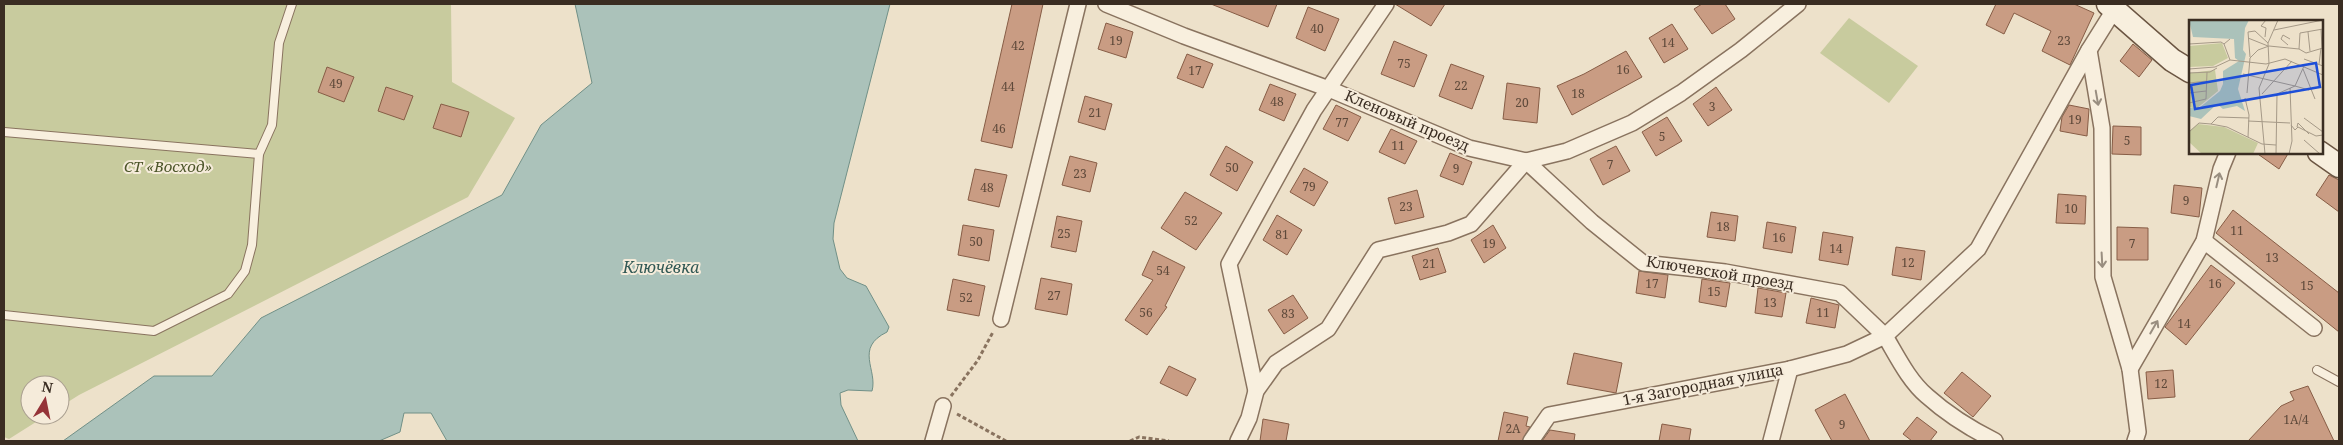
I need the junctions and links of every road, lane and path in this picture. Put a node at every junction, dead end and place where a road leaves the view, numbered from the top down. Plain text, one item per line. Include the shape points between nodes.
1 (292, 4) edge
2 (1078, 4) edge
3 (1106, 4) edge
4 (1386, 4) edge
5 (1798, 4) edge
6 (2111, 7) edge
7 (2089, 50) junction
8 (2189, 70) edge
9 (1329, 89) junction
10 (4, 132) edge
11 (259, 154) junction
12 (2227, 154) edge
13 (2321, 154) edge
14 (1526, 161) junction
15 (2339, 166) edge
16 (2204, 241) junction
17 (4, 316) edge
18 (1001, 319) joint
19 (2314, 328) dead end
20 (1885, 336) junction
21 (1790, 369) junction
22 (2130, 369) junction
23 (2317, 370) dead end
24 (2339, 382) edge
25 (1256, 391) junction
26 (943, 406) junction
27 (933, 441) edge
28 (1006, 441) edge
29 (1130, 441) edge
30 (1169, 441) edge
31 (1238, 441) edge
32 (1530, 441) edge
33 (1771, 441) edge
34 (1995, 441) edge
35 (2135, 441) edge

1 - 11 lane via 279,43 272,125
2 - 18 street
3 - 9 street, Кленовый проезд
4 - 9 street
5 - 14 street, Кленовый проезд via 1741,50 1632,123 1567,151
6 - 7 street
6 - 8 street via 2172,60
7 - 20 street via 1978,248
7 -> 22 street via 2102,128 2103,277
9 - 14 street, Кленовый проезд via 1469,148
9 - 25 street via 1314,110 1229,264
10 - 11 lane
11 - 17 lane via 252,245 245,272 228,294 154,331
16 -> 12 street
13 - 15 street
14 - 20 street, Ключевской проезд via 1592,222 1644,263 1725,272 1840,293
14 - 25 street via 1471,224 1378,250 1328,330 1276,363
16 - 19 street
22 -> 16 street
18 - 26 path via 978,360
20 - 21 street, 1-я Загородная улица via 1847,354
20 - 34 street, Ключевской проезд via 1926,396
21 - 32 street, 1-я Загородная улица via 1549,415
21 - 33 street
22 - 35 street via 2138,432
23 - 24 lane
25 - 31 street via 1249,418
26 - 27 street
26 - 28 path
29 - 30 path via 1139,437

